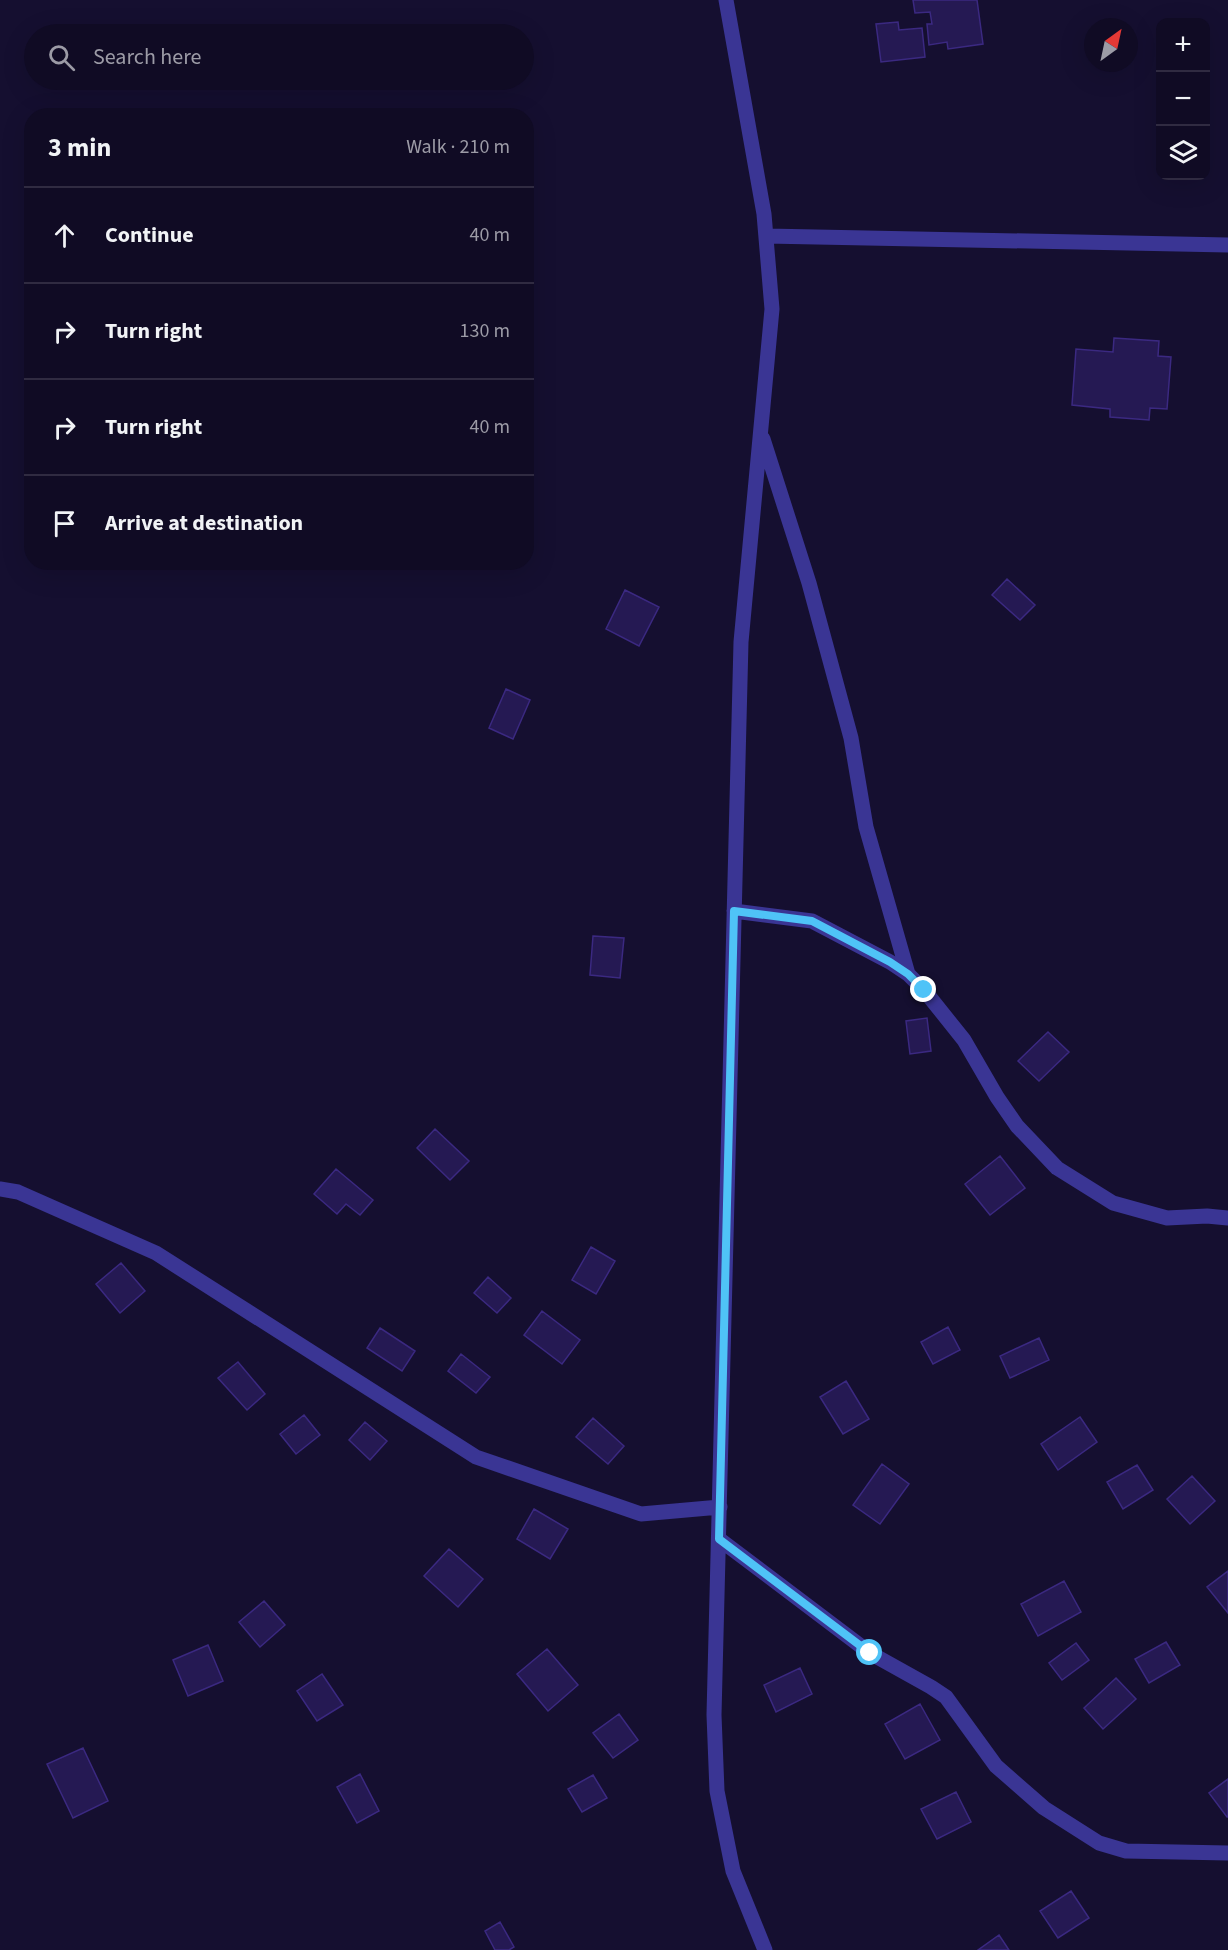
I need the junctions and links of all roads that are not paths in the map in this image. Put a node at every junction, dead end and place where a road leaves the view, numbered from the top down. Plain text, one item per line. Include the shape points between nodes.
1 (726, 0) edge
2 (766, 236) junction
3 (1228, 245) edge
4 (761, 432) junction
5 (734, 911) junction
6 (908, 974) junction
7 (0, 1189) edge
8 (1228, 1218) edge
9 (720, 1507) junction
10 (719, 1539) junction
11 (1228, 1853) edge
12 (765, 1950) edge

1 - 2 street
2 - 3 street
2 - 4 street via 772,309
4 - 5 street via 741,642
4 - 6 street via 809,583 851,738 866,827
5 - 6 street via 812,921
5 - 9 street
6 - 8 street via 964,1040 1017,1126 1057,1168 1113,1203 1167,1218
7 - 9 street via 18,1192 156,1253 476,1456 641,1514
9 - 10 street
10 - 11 street via 870,1653 946,1697 996,1766 1044,1808 1099,1843 1126,1851
10 - 12 street via 714,1714 717,1791 733,1871

